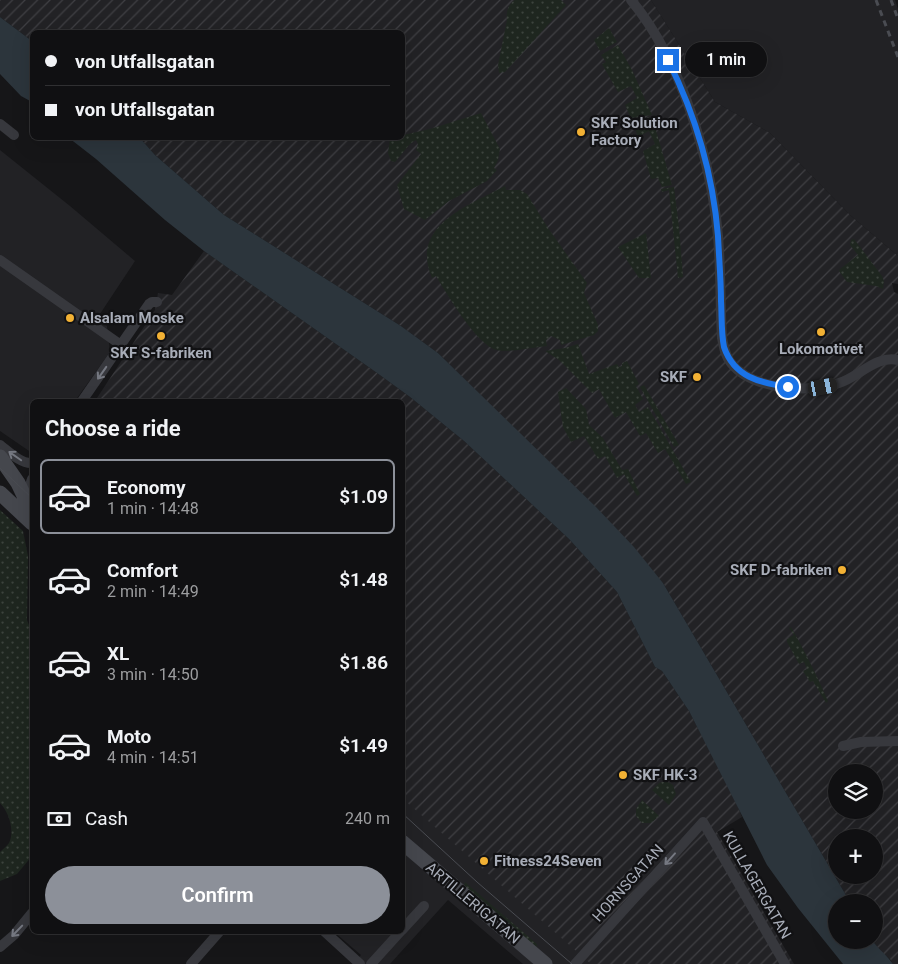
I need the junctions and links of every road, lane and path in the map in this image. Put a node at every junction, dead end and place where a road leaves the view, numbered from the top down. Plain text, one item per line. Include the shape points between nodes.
1 (631, 0) edge
2 (0, 124) edge
3 (14, 134) dead end
4 (0, 260) edge
5 (157, 302) dead end
6 (121, 345) junction
7 (898, 360) edge
8 (83, 399) edge
9 (0, 445) edge
10 (0, 457) edge
11 (30, 463) edge
12 (30, 485) edge
13 (0, 494) edge
14 (30, 514) edge
15 (898, 741) edge
16 (843, 746) dead end
17 (703, 822) joint
18 (405, 845) edge
19 (424, 906) dead end
20 (30, 916) edge
21 (405, 927) edge
22 (217, 934) edge
23 (327, 934) edge
24 (398, 934) edge
25 (0, 947) edge
26 (191, 964) edge
27 (360, 964) edge
28 (371, 964) edge
29 (544, 964) edge
30 (575, 964) edge
31 (785, 964) edge

1 - 7 street via 673,70 702,149 718,234 722,338 730,362 741,372 762,382 806,389 841,383 882,360
2 - 3 street
4 - 6 street
5 - 6 street via 149,304
6 -> 8 street
11 -> 9 street via 22,461
10 - 14 main road via 18,483
12 - 14 street
13 - 14 main road
15 - 16 street
17 -> 30 street, HORNSGATAN
17 - 31 street, KULLAGERGATAN
18 - 29 main road, ARTILLERIGATAN
19 - 21 street
20 -> 25 street
22 - 26 street
23 - 27 street
24 - 28 street

